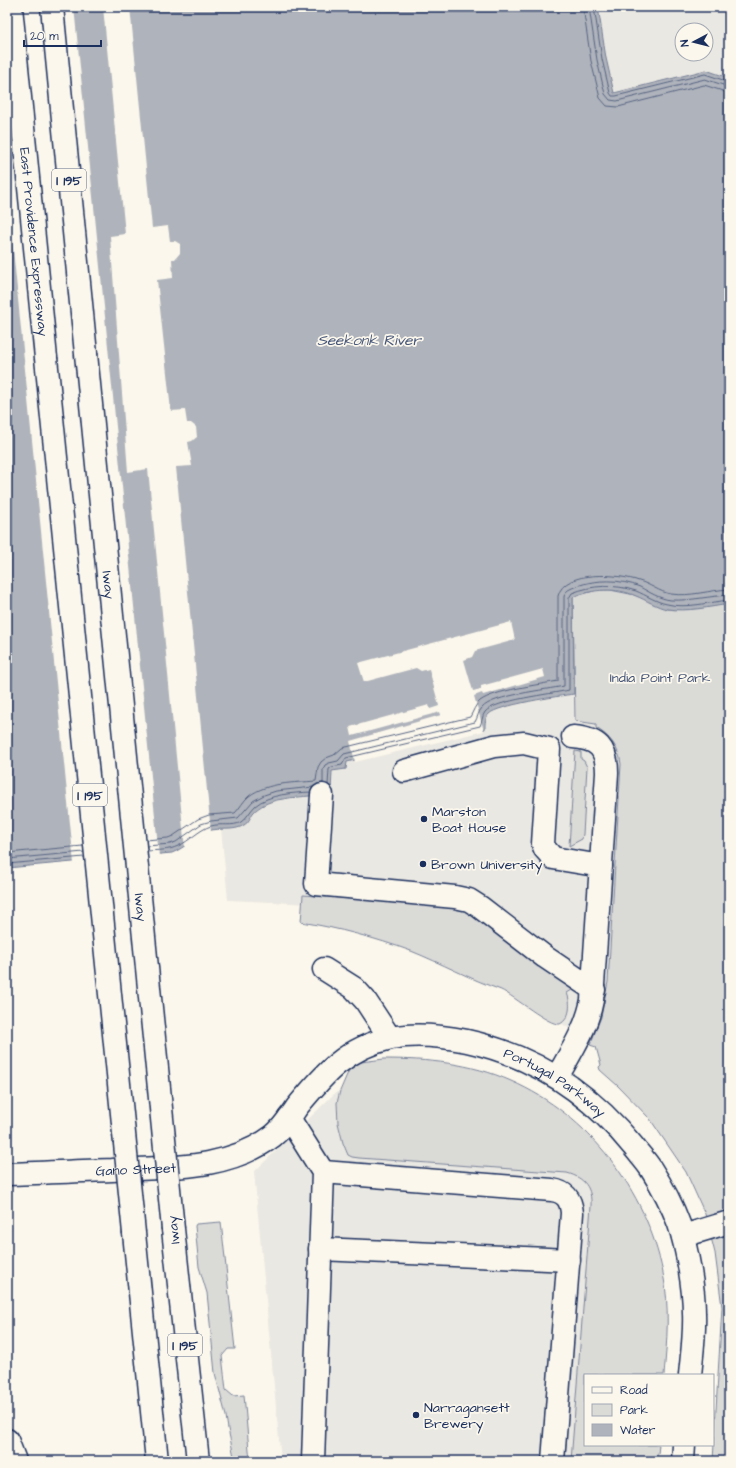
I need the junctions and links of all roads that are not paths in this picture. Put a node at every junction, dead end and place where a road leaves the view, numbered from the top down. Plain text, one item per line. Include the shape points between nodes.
1 (11, 7) edge
2 (52, 7) edge
3 (573, 737) dead end
4 (404, 771) dead end
5 (322, 795) dead end
6 (601, 866) junction
7 (324, 969) dead end
8 (594, 990) junction
9 (390, 1038) junction
10 (557, 1077) junction
11 (289, 1118) junction
12 (260, 1144) joint
13 (323, 1172) junction
14 (7, 1174) edge
15 (729, 1223) edge
16 (683, 1236) junction
17 (320, 1249) junction
18 (569, 1260) junction
19 (690, 1374) edge
20 (7, 1440) edge
21 (684, 1446) edge
22 (15, 1461) edge
23 (157, 1461) edge
24 (198, 1461) edge
25 (312, 1461) edge
26 (553, 1461) edge
27 (683, 1461) edge

1 - 23 main road, East Providence Expressway / I 195, bridge
2 - 24 main road, Iway / I 195, bridge
3 - 6 main road via 590,739 596,743 604,752 606,759
4 - 6 main road via 494,746 524,744 549,749 543,844 545,849 553,858
5 - 8 main road via 316,884 468,900
6 - 8 main road
7 - 9 main road via 358,992
8 - 10 main road via 588,1018
9 - 10 main road, Portugal Parkway via 428,1035 472,1042 519,1058
9 - 11 main road, Portugal Parkway via 354,1052 328,1070
10 - 16 main road, Portugal Parkway via 603,1113 650,1167 672,1206
11 - 12 main road, Portugal Parkway via 276,1133
11 - 13 main road
12 - 14 main road, Gano Street via 225,1159 196,1165
13 - 17 main road
13 - 18 main road via 558,1191 567,1196 572,1207
15 - 16 main road
16 - 19 main road, Portugal Parkway via 694,1309
17 - 18 main road
17 - 25 main road
18 - 26 main road
20 - 22 main road
21 - 27 main road

